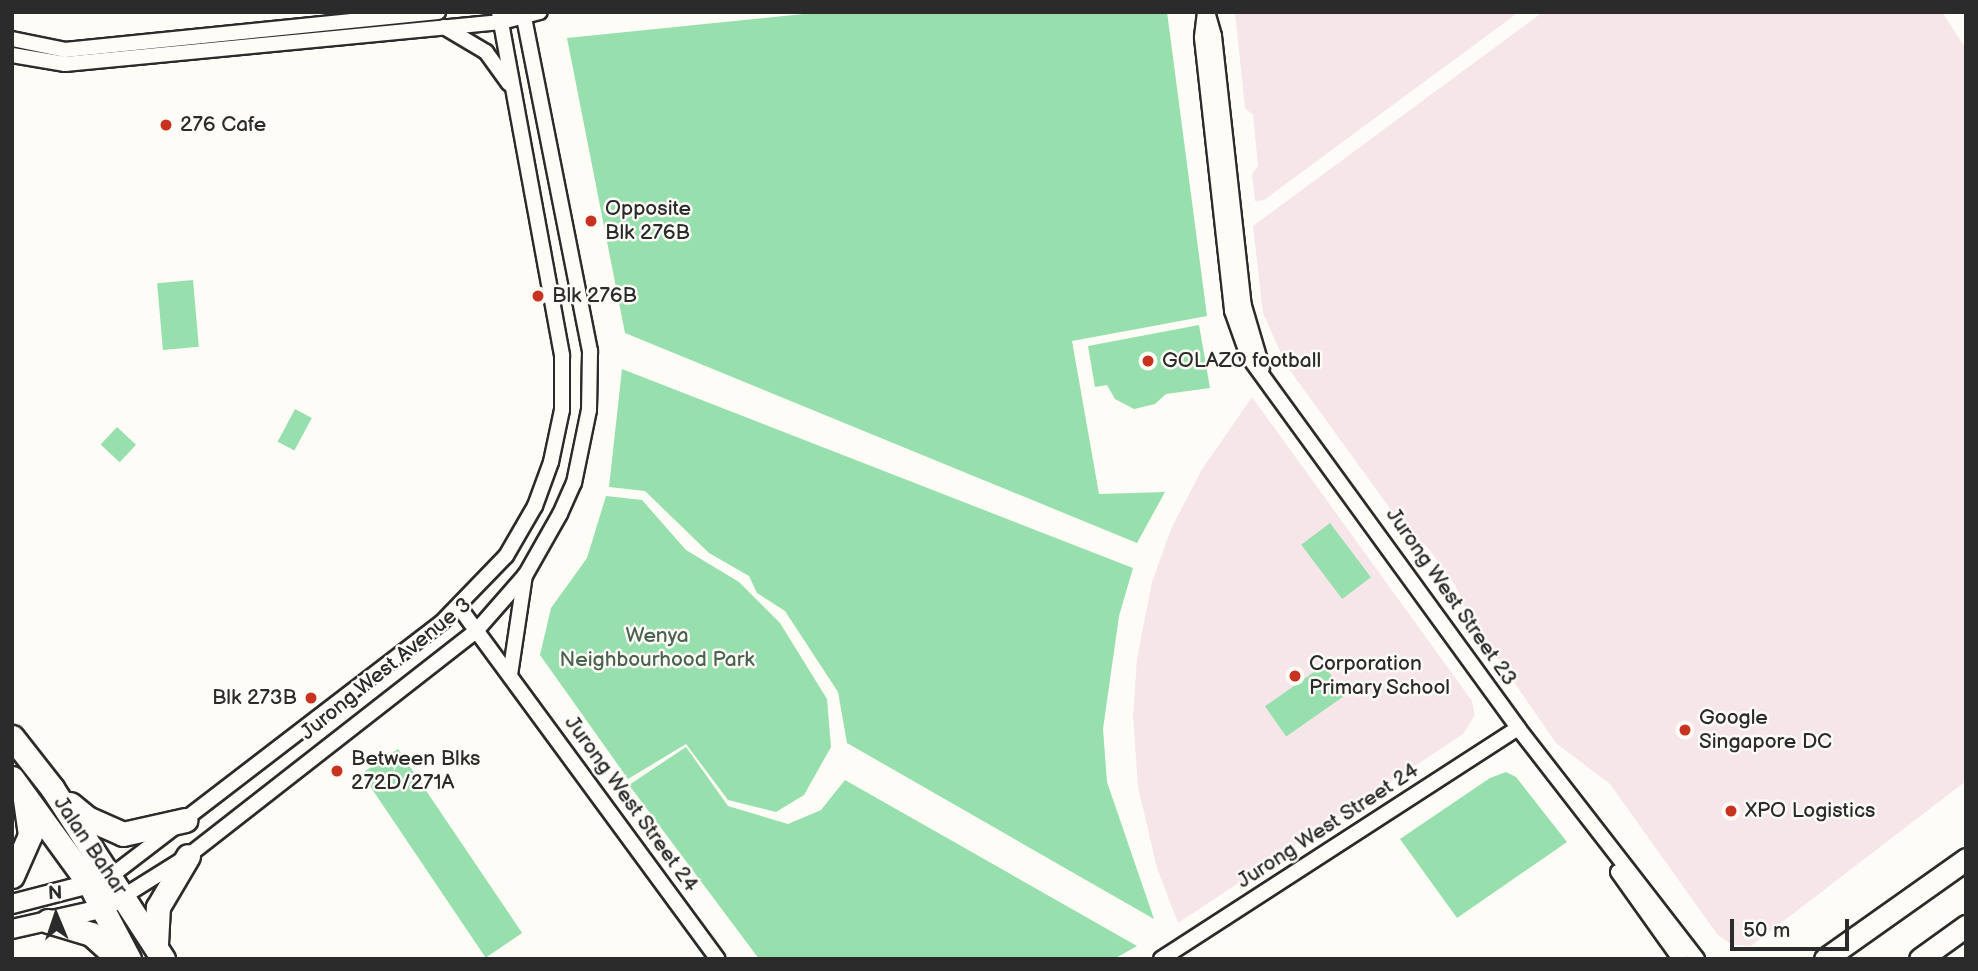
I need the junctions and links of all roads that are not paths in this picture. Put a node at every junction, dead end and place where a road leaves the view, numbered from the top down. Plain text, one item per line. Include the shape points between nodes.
1 (540, 12) edge
2 (1206, 12) edge
3 (524, 16) edge
4 (500, 17) edge
5 (440, 19) edge
6 (12, 39) edge
7 (12, 55) edge
8 (512, 88) junction
9 (526, 573) junction
10 (459, 607) junction
11 (477, 630) junction
12 (510, 675) junction
13 (1518, 728) junction
14 (12, 737) edge
15 (18, 785) edge
16 (52, 788) junction
17 (186, 820) junction
18 (1606, 845) junction
19 (188, 856) junction
20 (1966, 859) edge
21 (12, 876) edge
22 (101, 881) junction
23 (124, 896) junction
24 (12, 904) edge
25 (101, 909) junction
26 (48, 921) junction
27 (1966, 926) edge
28 (12, 929) edge
29 (160, 952) edge
30 (119, 959) edge
31 (129, 959) edge
32 (718, 959) edge
33 (1161, 959) edge
34 (1680, 959) edge
35 (1696, 959) edge
36 (1825, 959) edge
37 (1920, 959) edge

1 - 3 street
2 - 13 street, Jurong West Street 23 via 1202,38 1232,311 1248,356
3 - 4 street
3 - 9 street, Jurong West Avenue 3 via 590,351 589,410 574,483
4 - 5 street
4 - 8 street, Jurong West Avenue 3
5 - 6 street via 65,50
5 - 7 street via 65,64
5 - 8 street via 486,52
8 - 10 street, Jurong West Avenue 3 via 556,309 562,410 535,506 506,556
9 - 11 street, Jurong West Avenue 3
9 - 12 street
10 - 11 street, Jurong West Street 24
10 - 17 street, Jurong West Avenue 3
11 - 12 street, Jurong West Street 24
11 - 19 street, Jurong West Avenue 3
12 - 32 street, Jurong West Street 24
13 - 18 street, Jurong West Street 23
13 - 33 street, Jurong West Street 24
14 - 16 main road, Jalan Bahar
15 - 21 main road via 30,835
15 - 22 main road, Jalan Bahar
16 - 17 main road via 87,818 123,834
16 - 22 main road, Jalan Bahar
17 - 22 street, Jurong West Avenue 3
18 - 34 street, Jurong West Street 23 via 1611,861
18 - 35 street, Jurong West Street 23
19 - 23 street, Jurong West Avenue 3
19 - 29 main road via 158,907
20 - 36 main road
22 - 23 main road, Jalan Bahar
22 - 24 street
22 - 25 main road, Jalan Bahar
23 - 25 street, Jurong West Avenue 3
23 - 29 main road, Jalan Bahar
25 - 26 street, Jurong West Avenue 3
25 - 31 main road, Jalan Bahar
26 - 28 street, Jurong West Avenue 3
26 - 30 main road via 91,934
27 - 37 main road

